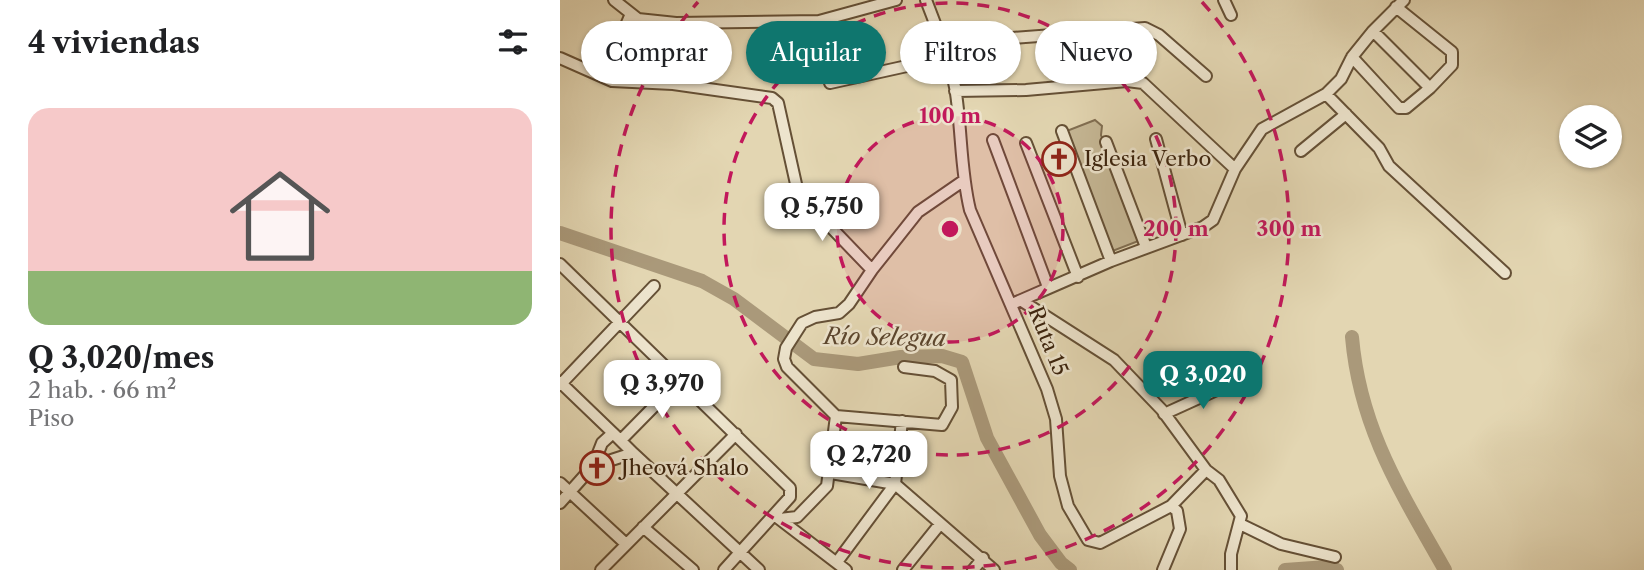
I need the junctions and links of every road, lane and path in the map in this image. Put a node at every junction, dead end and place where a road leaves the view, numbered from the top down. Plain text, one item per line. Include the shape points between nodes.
1 (614, 0) edge
2 (896, 0) edge
3 (926, 0) edge
4 (1224, 0) edge
5 (1400, 4) edge
6 (1231, 15) dead end
7 (630, 16) junction
8 (628, 21) edge
9 (934, 21) edge
10 (1373, 31) junction
11 (1021, 37) edge
12 (1352, 57) junction
13 (560, 58) edge
14 (581, 67) edge
15 (1206, 76) dead end
16 (673, 84) edge
17 (954, 84) edge
18 (1430, 88) junction
19 (955, 90) junction
20 (1326, 94) junction
21 (1346, 114) junction
22 (1062, 131) dead end
23 (1156, 139) dead end
24 (993, 140) dead end
25 (1106, 142) dead end
26 (1026, 143) dead end
27 (1301, 151) dead end
28 (1235, 169) junction
29 (963, 181) junction
30 (1182, 235) junction
31 (1146, 247) junction
32 (1111, 261) junction
33 (560, 264) edge
34 (872, 270) junction
35 (1505, 273) dead end
36 (1078, 277) junction
37 (654, 286) dead end
38 (1048, 287) junction
39 (1017, 302) junction
40 (621, 323) junction
41 (904, 367) dead end
42 (680, 380) junction
43 (560, 383) edge
44 (1230, 384) dead end
45 (1164, 414) junction
46 (836, 416) junction
47 (902, 421) junction
48 (736, 434) junction
49 (617, 436) junction
50 (633, 453) junction
51 (593, 466) junction
52 (1206, 470) junction
53 (831, 473) junction
54 (560, 483) edge
55 (895, 484) junction
56 (570, 492) junction
57 (675, 493) junction
58 (560, 503) edge
59 (1171, 506) junction
60 (776, 516) junction
61 (940, 524) junction
62 (1240, 524) junction
63 (643, 527) junction
64 (626, 544) junction
65 (739, 552) junction
66 (1335, 557) dead end
67 (983, 558) junction
68 (837, 562) junction
69 (601, 570) edge
70 (693, 570) edge
71 (724, 570) edge
72 (759, 570) edge
73 (846, 570) edge
74 (902, 570) edge
75 (973, 570) edge
76 (994, 570) edge
77 (1163, 570) edge
78 (1231, 570) edge

1 - 7 street
2 - 7 street via 819,21 676,23
3 - 9 street, Ruta 15
4 - 6 street
5 - 10 street
5 - 18 street via 1452,52 1452,65
7 - 8 street
10 - 12 street
10 - 18 street
11 - 15 street via 1145,28
12 - 18 street via 1399,107 1406,108
12 - 20 street via 1341,79
13 - 14 street
16 - 34 street via 772,98 778,103 798,192
17 - 19 street, Ruta 15
19 - 28 street via 1143,83
19 - 29 street, Ruta 15
20 - 21 street
20 - 28 street via 1262,129
21 - 27 street
21 - 35 street via 1379,148 1389,166
22 - 32 street
23 - 30 street
24 - 38 street
25 - 31 street
26 - 36 street
28 - 30 street via 1213,220
29 - 34 street via 918,212
29 - 39 street, Ruta 15 via 970,210
30 - 31 street
31 - 32 street
32 - 36 street
33 - 40 street
34 - 46 street via 849,304 839,313 803,323 786,348 787,367
36 - 38 street
37 - 40 street
38 - 39 street
39 - 45 street via 1114,360
39 - 59 street, Ruta 15 via 1056,419 1060,476 1069,506 1088,540 1100,543
40 - 42 street
40 - 43 street
41 - 47 street via 935,371 951,380 952,407 942,425
42 - 48 street
42 - 49 street
43 - 49 street
44 - 45 street
45 - 52 street
46 - 47 street
46 - 53 street
47 - 55 street
48 - 57 street
48 - 60 street via 790,488
49 - 50 street
49 - 51 street via 602,443
50 - 51 street
50 - 57 street
51 - 56 street
52 - 59 street, Ruta 15
52 - 62 street via 1234,499
53 - 55 street
53 - 60 street via 827,486 797,517
54 - 56 street
55 - 61 street
55 - 68 street
56 - 58 street
56 - 64 street
57 - 63 street
57 - 65 street
59 - 77 street via 1177,511 1180,529
60 - 65 street
60 - 68 street
61 - 67 street
61 - 74 street
62 - 66 street via 1281,544
62 - 78 street
63 - 64 street
63 - 70 street
64 - 69 street
65 - 71 street
65 - 72 street
67 - 75 street
67 - 76 street
68 - 73 street

